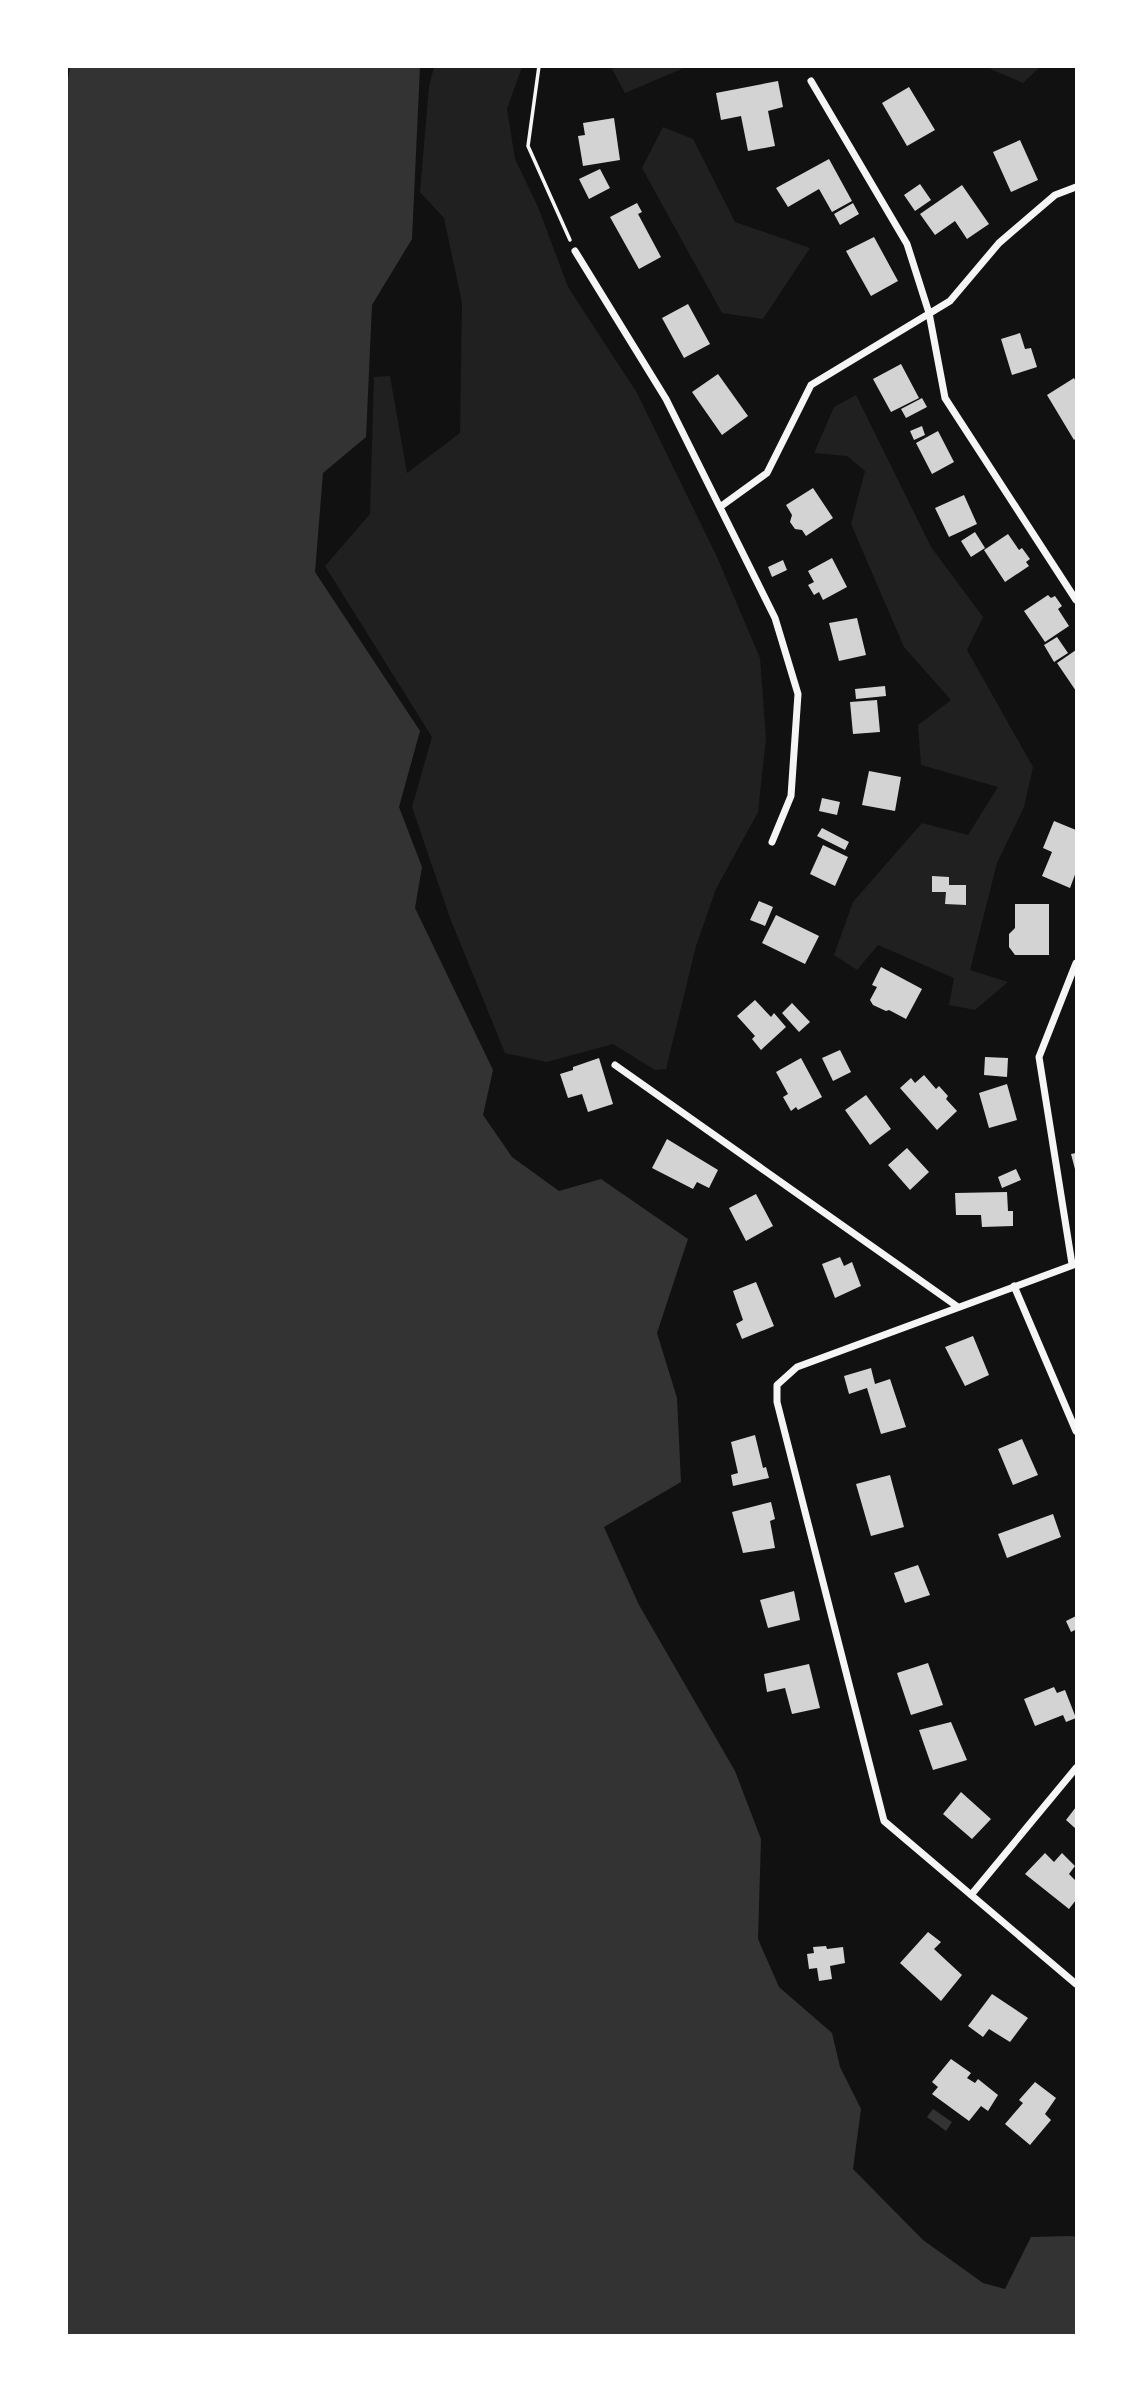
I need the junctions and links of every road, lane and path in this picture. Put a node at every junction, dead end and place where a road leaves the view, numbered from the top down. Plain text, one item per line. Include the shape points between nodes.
1 (539, 66) edge
2 (811, 81) dead end
3 (1076, 187) edge
4 (575, 251) joint
5 (929, 313) junction
6 (720, 507) junction
7 (1076, 600) edge
8 (772, 842) dead end
9 (1076, 963) edge
10 (615, 1065) dead end
11 (1074, 1264) edge
12 (1014, 1286) junction
13 (958, 1307) junction
14 (1076, 1431) edge
15 (1076, 1768) edge
16 (971, 1895) junction
17 (1076, 1984) edge

1 - 4 path via 528,146
2 - 5 street via 907,244
3 - 5 street via 1055,195 999,243 950,301
4 - 6 street via 666,399
5 - 6 street via 811,385 767,473
5 - 7 street via 945,398
6 - 8 street via 775,618 798,694 790,796
9 - 11 street via 1039,1056
10 - 13 street
11 - 12 street
12 - 13 street
12 - 14 street
13 - 16 street via 797,1367 777,1385 777,1402 884,1821
15 - 16 street
16 - 17 street

